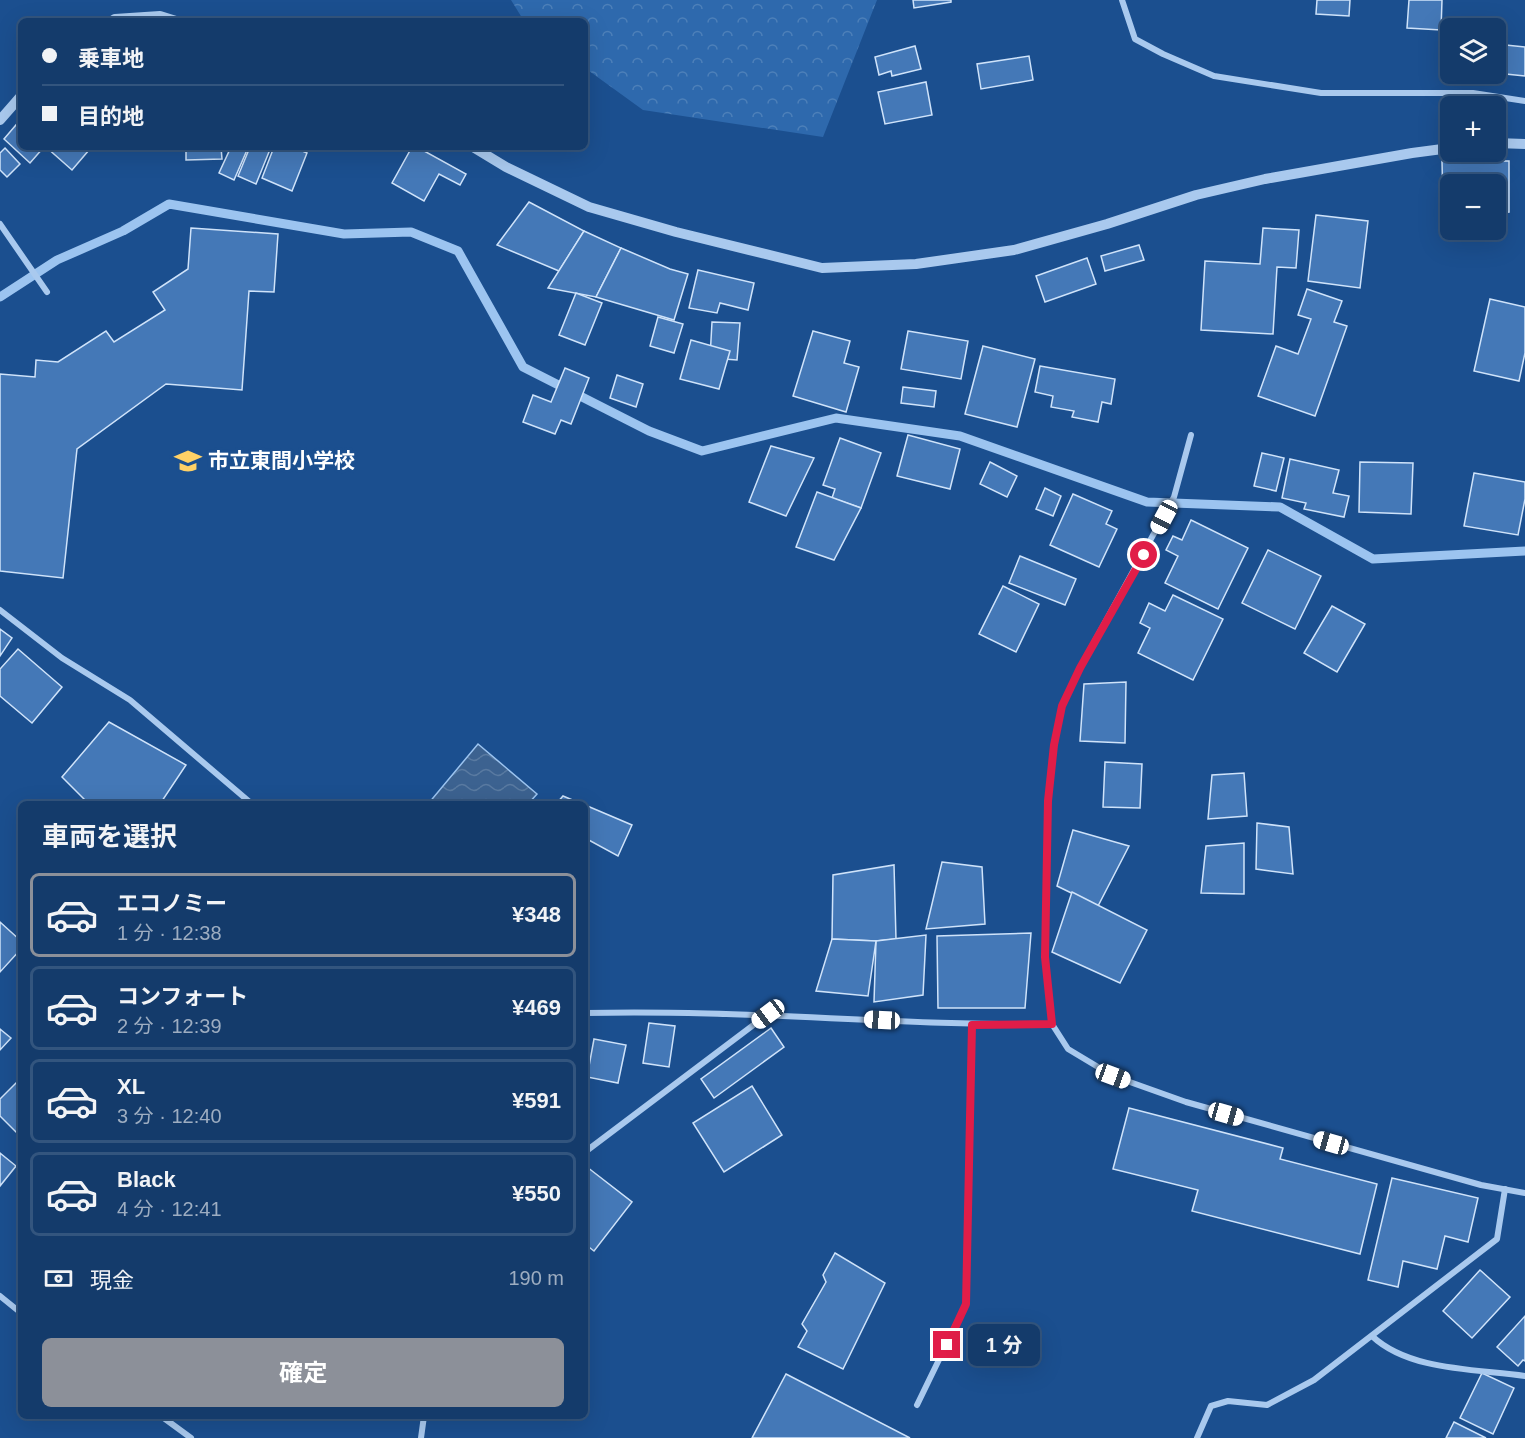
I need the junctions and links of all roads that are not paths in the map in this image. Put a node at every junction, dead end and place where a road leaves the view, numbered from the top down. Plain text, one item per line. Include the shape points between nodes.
1 (1122, 0) edge
2 (141, 18) edge
3 (166, 18) edge
4 (18, 99) edge
5 (1525, 101) edge
6 (0, 120) edge
7 (1506, 143) edge
8 (1525, 144) edge
9 (1440, 149) edge
10 (478, 150) edge
11 (0, 224) edge
12 (47, 292) dead end
13 (1191, 435) dead end
14 (0, 610) edge
15 (248, 801) edge
16 (588, 1013) edge
17 (768, 1014) junction
18 (1052, 1024) junction
19 (972, 1025) junction
20 (588, 1150) edge
21 (1505, 1189) junction
22 (1525, 1192) edge
23 (0, 1296) edge
24 (18, 1311) edge
25 (1372, 1336) junction
26 (1525, 1376) edge
27 (917, 1405) dead end
28 (165, 1419) edge
29 (424, 1419) edge
30 (190, 1438) edge
31 (421, 1438) edge
32 (1197, 1438) edge

1 - 5 street via 1135,39 1214,76 1321,93 1473,93
2 - 3 street
4 - 6 street
7 - 8 street
9 - 10 street via 1265,178 1014,250 916,264 822,268 589,207
11 - 12 street
13 - 18 street via 1174,497 1062,706 1048,801 1045,957
14 - 15 street via 62,658 130,700
16 - 17 street
17 - 19 street
17 - 20 street
18 - 19 street
18 - 21 street via 1068,1049 1113,1076 1185,1102
19 - 27 street via 966,1304
21 - 22 street
21 - 25 street via 1497,1239
23 - 24 street
25 - 26 street via 1383,1347 1411,1359
25 - 32 street via 1314,1380 1267,1405 1228,1401 1211,1406
28 - 30 street
29 - 31 street

